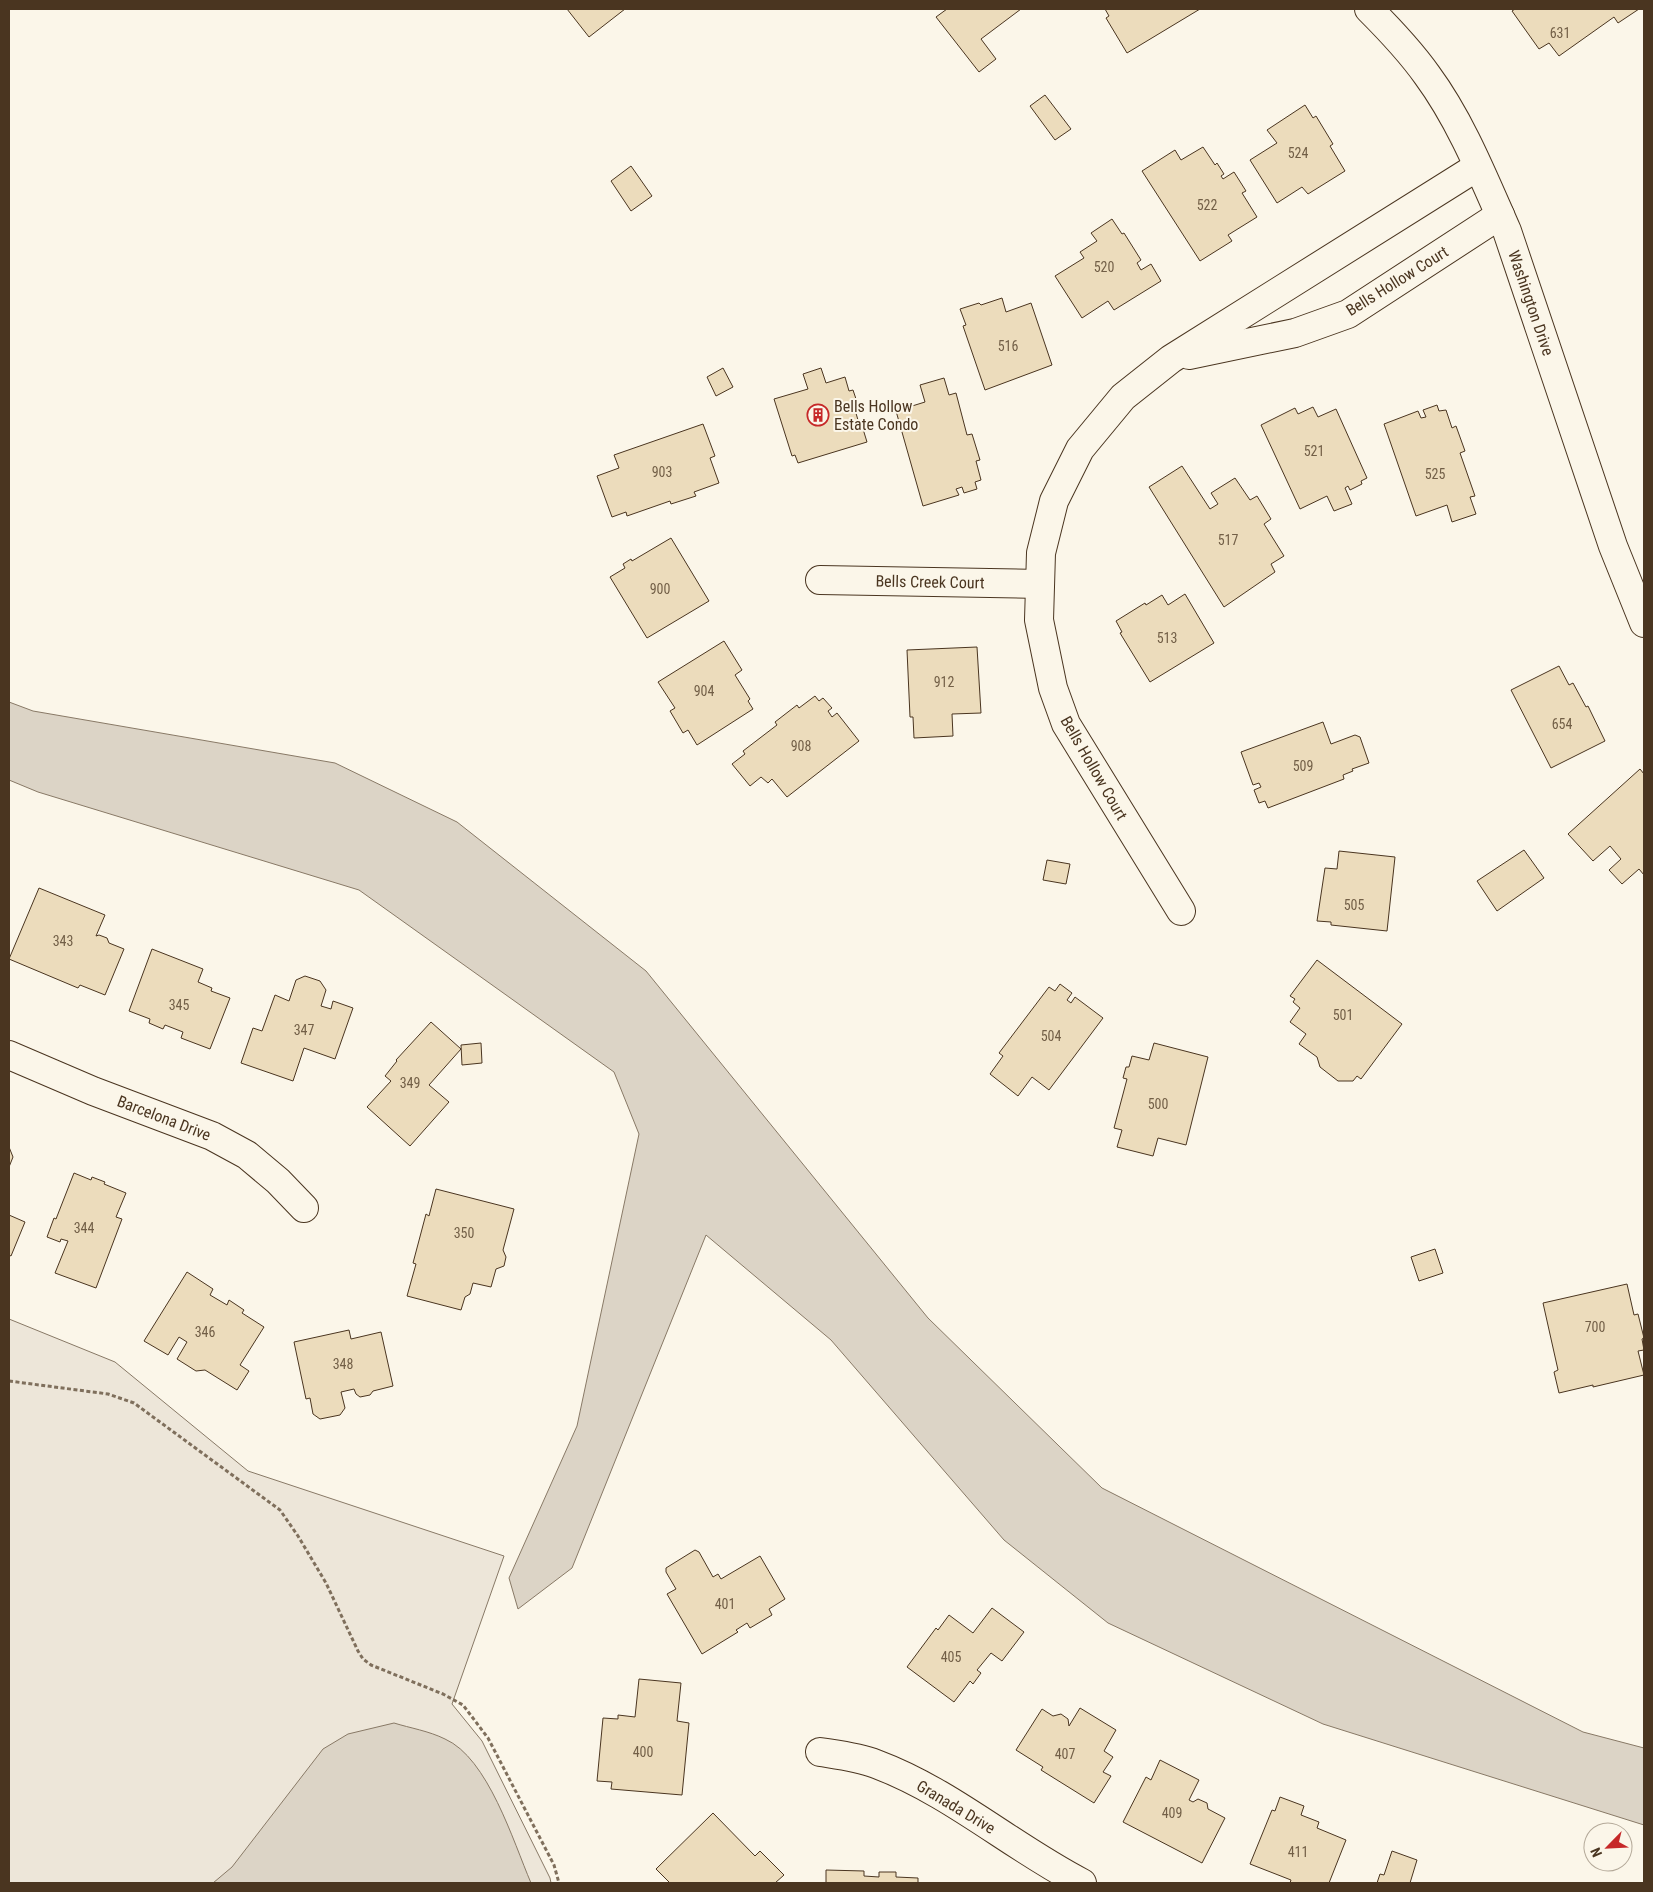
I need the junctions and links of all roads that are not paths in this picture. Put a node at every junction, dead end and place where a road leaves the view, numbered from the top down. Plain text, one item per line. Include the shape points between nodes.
1 (1369, 9) edge
2 (1477, 167) junction
3 (1500, 215) junction
4 (1171, 359) junction
5 (820, 580) dead end
6 (1040, 584) junction
7 (1644, 623) edge
8 (1181, 911) dead end
9 (9, 1055) edge
10 (304, 1208) dead end
11 (820, 1752) dead end
12 (1082, 1883) edge

1 - 2 street, Washington Drive via 1427,75 1458,125
2 - 3 street, Washington Drive
2 - 4 street, Bells Hollow Court
3 - 4 street, Bells Hollow Court via 1348,314 1294,333
3 - 7 street, Washington Drive via 1613,546
4 - 6 street, Bells Hollow Court via 1123,397 1080,449 1054,501 1041,553
5 - 6 street, Bells Creek Court
6 - 8 street, Bells Hollow Court via 1039,620 1053,688 1066,724
9 - 10 street, Barcelona Drive via 212,1136 247,1155
11 - 12 street, Granada Drive via 862,1760 899,1774

